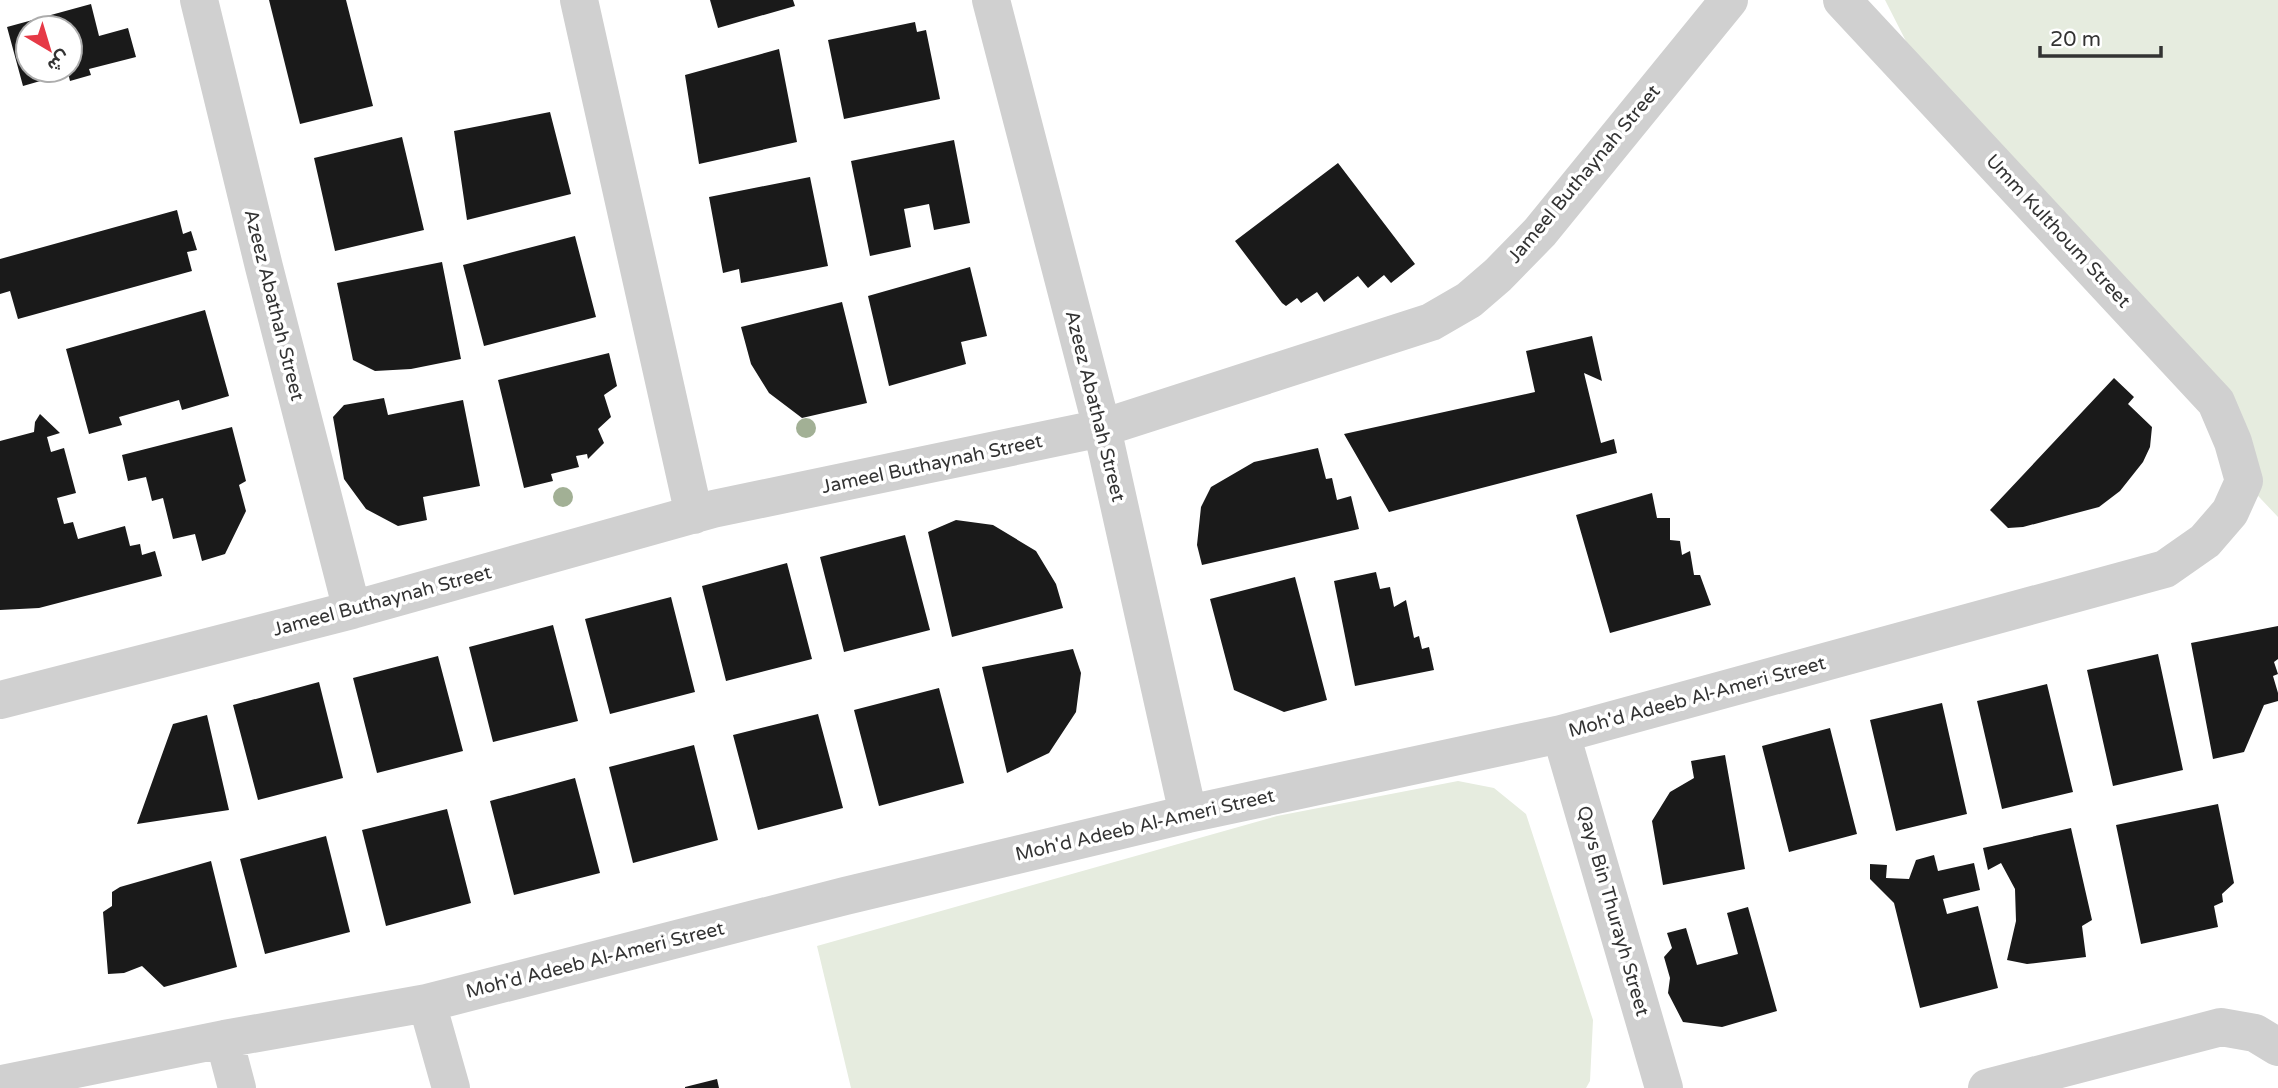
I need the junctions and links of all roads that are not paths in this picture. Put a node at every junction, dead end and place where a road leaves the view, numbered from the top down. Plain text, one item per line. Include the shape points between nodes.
1 (199, 0) edge
2 (579, 0) edge
3 (991, 0) edge
4 (1729, 0) edge
5 (1842, 0) edge
6 (1102, 428) junction
7 (2244, 481) joint
8 (694, 514) junction
9 (352, 610) junction
10 (0, 700) edge
11 (1561, 734) junction
12 (1188, 814) junction
13 (426, 1003) junction
14 (224, 1039) junction
15 (2278, 1047) edge
16 (2, 1083) edge
17 (237, 1088) edge
18 (451, 1088) edge
19 (1664, 1088) edge
20 (1987, 1088) edge

1 - 9 street, Azeez Abathah Street
2 - 8 street
3 - 6 street, Azeez Abathah Street
4 - 6 street, Jameel Buthaynah Street via 1540,232 1469,300 1432,322
5 - 7 street, Umm Kulthoum Street via 2216,402
6 - 8 street, Jameel Buthaynah Street
6 - 12 street, Azeez Abathah Street
7 - 11 street, Moh'd Adeeb Al-Ameri Street via 2230,512 2205,541 2165,569
8 - 9 street, Jameel Buthaynah Street
9 - 10 street, Jameel Buthaynah Street
11 - 12 street, Moh'd Adeeb Al-Ameri Street
11 - 19 street, Qays Bin Thurayh Street
12 - 13 street, Moh'd Adeeb Al-Ameri Street
13 - 14 street, Moh'd Adeeb Al-Ameri Street
13 - 18 street
14 - 16 street, Moh'd Adeeb Al-Ameri Street
14 - 17 street
15 - 20 street via 2255,1033 2221,1027

